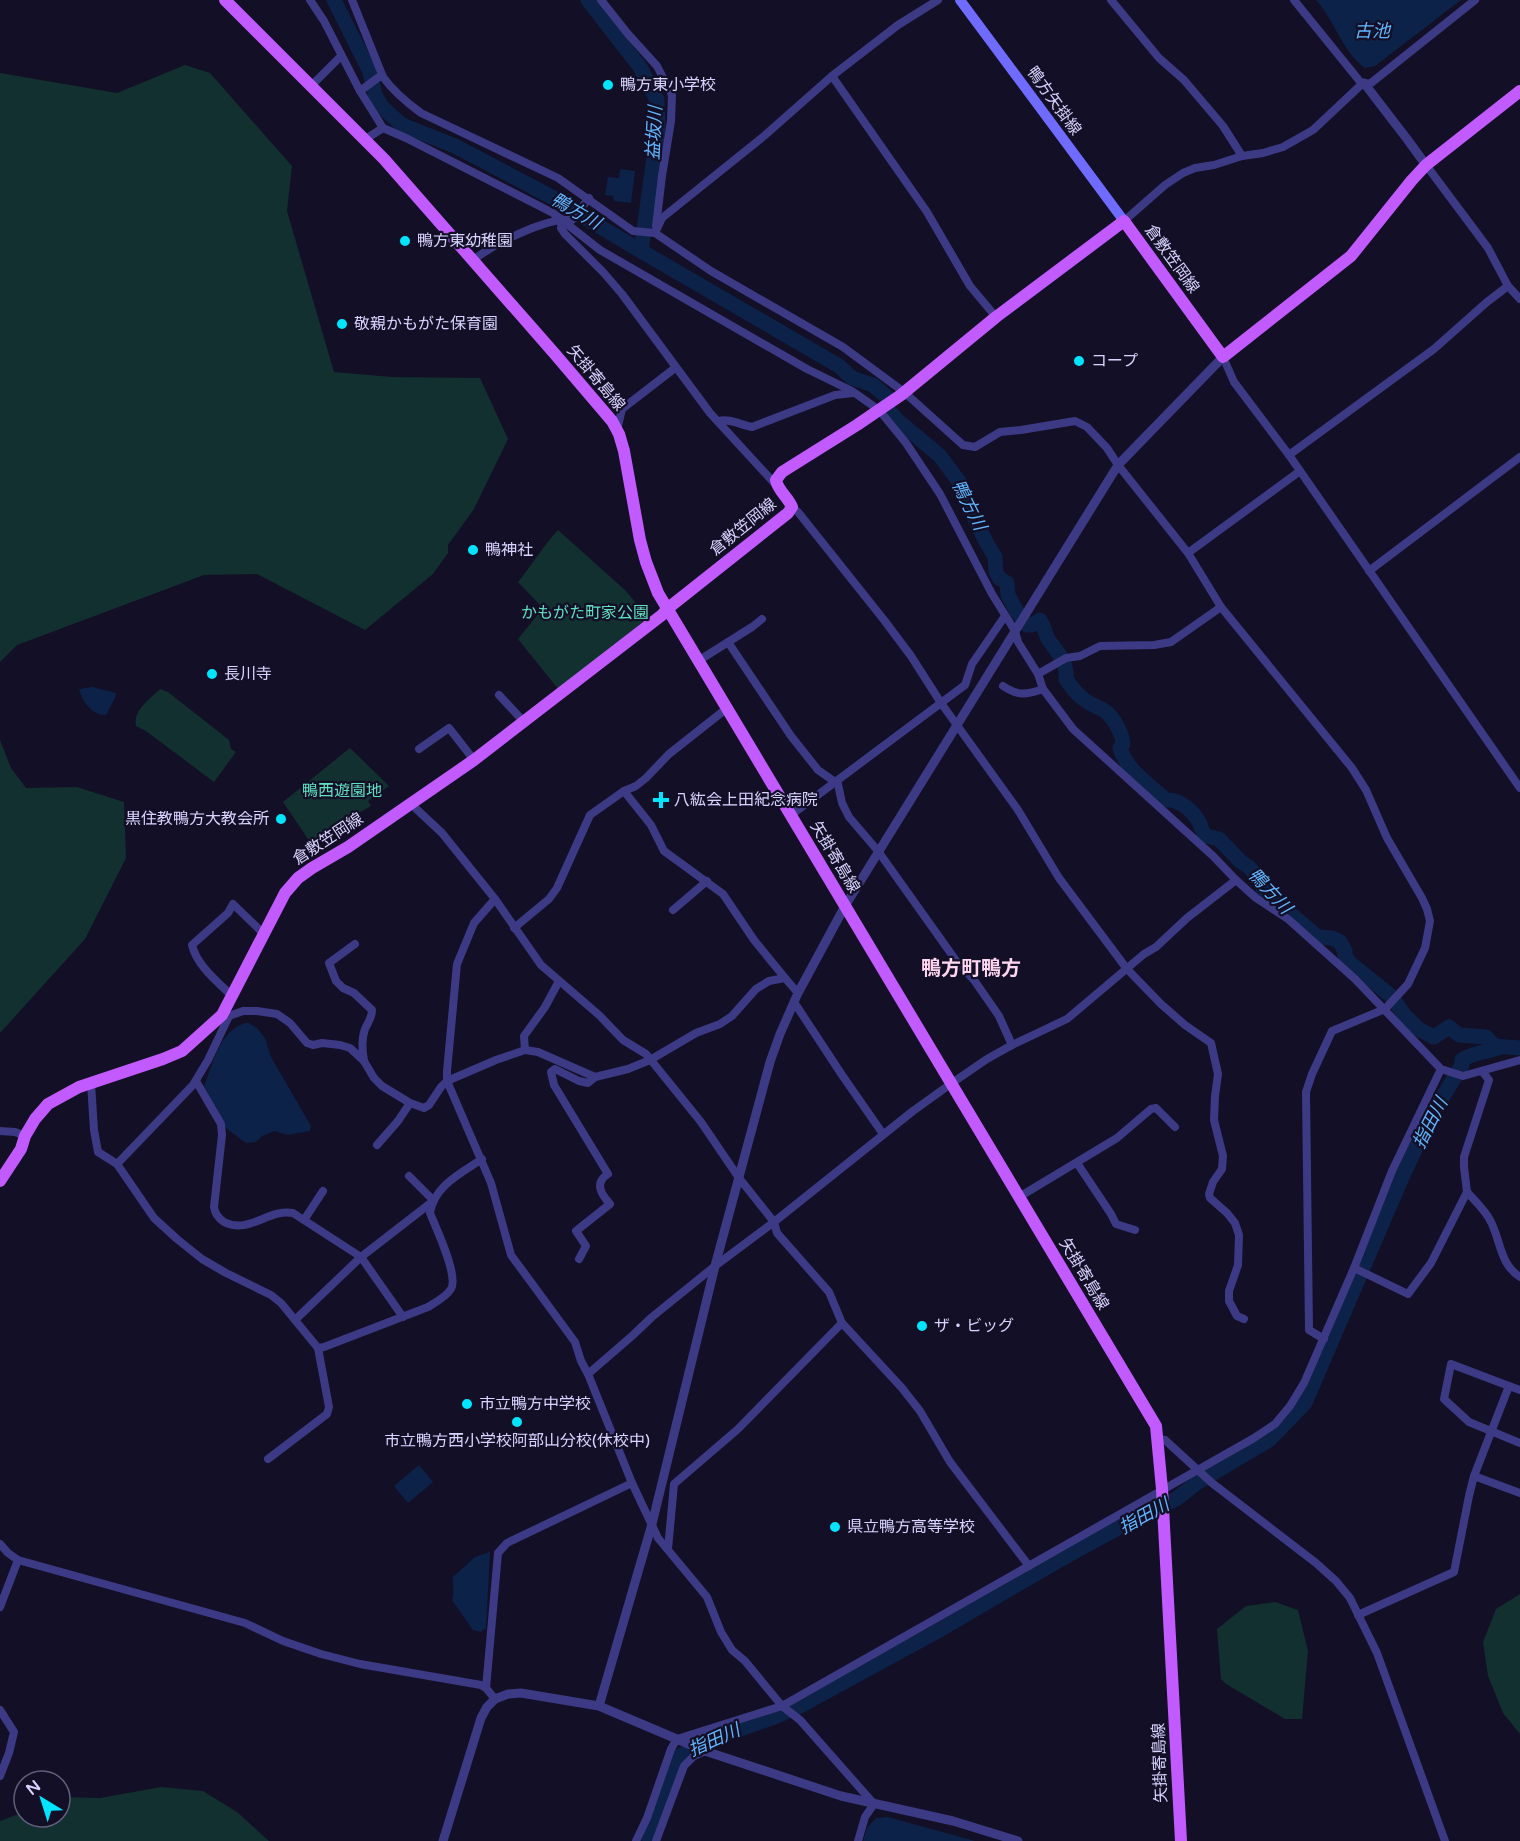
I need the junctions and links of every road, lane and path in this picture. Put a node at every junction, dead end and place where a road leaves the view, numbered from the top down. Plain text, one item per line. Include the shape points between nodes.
1 (225, 0) edge
2 (310, 0) edge
3 (352, 0) edge
4 (602, 0) edge
5 (938, 0) edge
6 (960, 0) edge
7 (1111, 0) edge
8 (1294, 0) edge
9 (1475, 0) edge
10 (341, 56) junction
11 (832, 76) junction
12 (381, 77) junction
13 (1363, 83) junction
14 (311, 86) junction
15 (360, 91) junction
16 (1520, 91) edge
17 (383, 128) junction
18 (364, 140) junction
19 (1242, 156) junction
20 (1426, 165) junction
21 (587, 200) junction
22 (562, 219) junction
23 (1124, 221) junction
24 (655, 233) junction
25 (472, 261) junction
26 (1508, 286) junction
27 (1520, 299) edge
28 (996, 317) junction
29 (1223, 357) junction
30 (675, 368) junction
31 (855, 393) junction
32 (903, 393) junction
33 (879, 410) junction
34 (718, 422) junction
35 (617, 430) junction
36 (1288, 455) junction
37 (1520, 457) edge
38 (1118, 465) junction
39 (1300, 471) junction
40 (777, 487) junction
41 (792, 507) junction
42 (1188, 553) junction
43 (1370, 571) junction
44 (1221, 607) junction
45 (667, 609) junction
46 (1005, 616) junction
47 (762, 619) dead end
48 (1015, 631) junction
49 (728, 642) junction
50 (698, 662) junction
51 (1038, 674) junction
52 (1003, 686) dead end
53 (1043, 688) junction
54 (499, 695) dead end
55 (941, 703) junction
56 (726, 709) junction
57 (524, 722) junction
58 (957, 725) junction
59 (419, 749) dead end
60 (474, 760) junction
61 (836, 781) junction
62 (1520, 788) edge
63 (624, 790) junction
64 (411, 804) junction
65 (791, 815) junction
66 (878, 851) junction
67 (1236, 880) junction
68 (707, 881) junction
69 (495, 899) junction
70 (845, 906) junction
71 (673, 910) dead end
72 (514, 928) junction
73 (264, 934) junction
74 (355, 944) dead end
75 (1127, 969) junction
76 (785, 978) junction
77 (559, 981) junction
78 (232, 996) junction
79 (796, 998) junction
80 (1388, 1006) junction
81 (226, 1016) junction
82 (1012, 1045) junction
83 (525, 1050) junction
84 (651, 1060) junction
85 (1520, 1060) edge
86 (364, 1061) junction
87 (1444, 1069) junction
88 (1482, 1071) junction
89 (595, 1077) junction
90 (196, 1081) junction
91 (447, 1081) junction
92 (91, 1083) junction
93 (951, 1083) junction
94 (410, 1103) junction
95 (1175, 1127) dead end
96 (0, 1131) edge
97 (883, 1134) junction
98 (25, 1136) junction
99 (377, 1145) dead end
100 (482, 1159) junction
101 (1077, 1162) junction
102 (117, 1164) junction
103 (409, 1176) dead end
104 (739, 1178) junction
105 (0, 1180) edge
106 (323, 1191) dead end
107 (1467, 1192) junction
108 (1018, 1197) junction
109 (432, 1201) junction
110 (304, 1220) junction
111 (774, 1222) junction
112 (1135, 1230) dead end
113 (361, 1257) junction
114 (579, 1259) dead end
115 (715, 1266) junction
116 (1354, 1268) junction
117 (1520, 1277) edge
118 (403, 1317) junction
119 (1244, 1318) dead end
120 (296, 1319) junction
121 (842, 1323) junction
122 (1324, 1339) junction
123 (318, 1348) junction
124 (588, 1374) junction
125 (1509, 1386) junction
126 (1520, 1390) edge
127 (1491, 1432) junction
128 (1159, 1439) junction
129 (1520, 1443) edge
130 (268, 1460) dead end
131 (1197, 1470) junction
132 (1474, 1476) junction
133 (632, 1484) junction
134 (1162, 1489) junction
135 (1520, 1493) edge
136 (652, 1524) junction
137 (0, 1544) edge
138 (668, 1549) junction
139 (18, 1560) junction
140 (1029, 1566) junction
141 (0, 1606) edge
142 (1358, 1615) junction
143 (486, 1688) junction
144 (495, 1699) junction
145 (599, 1706) junction
146 (782, 1706) junction
147 (0, 1710) edge
148 (677, 1739) junction
149 (705, 1751) junction
150 (0, 1776) edge
151 (874, 1804) junction
152 (443, 1841) edge
153 (636, 1841) edge
154 (656, 1841) edge
155 (858, 1841) edge
156 (1018, 1841) edge
157 (1181, 1841) edge
158 (1445, 1841) edge

1 - 14 main road, 矢掛寄島線
2 - 10 street
3 - 12 street
4 - 24 street via 657,66 672,95
5 - 11 street
6 - 23 main road, 鴨方矢掛線
7 - 19 street via 1223,126
8 - 13 street
9 - 13 street via 1371,83
10 - 14 street
10 - 15 street
11 - 24 street via 662,218
11 - 28 street via 927,212 970,286
12 - 15 street
12 - 21 street via 421,113 558,177
13 - 19 street via 1313,130 1283,147
13 - 20 street
14 - 18 main road, 矢掛寄島線
15 - 17 street
16 - 20 main road
17 - 18 street
17 - 22 street
18 - 25 main road, 矢掛寄島線
19 - 23 street via 1183,173
20 - 26 street via 1488,248
20 - 29 main road via 1351,256
21 - 22 street via 572,220
21 - 24 street via 633,231
22 - 25 street via 506,240
22 - 30 street via 565,234 622,294
22 - 31 street via 600,250
23 - 28 main road, 倉敷笠岡線
23 - 29 main road, 倉敷笠岡線
24 - 32 street via 711,271 843,347
25 - 35 main road, 矢掛寄島線
26 - 27 street
26 - 36 street via 1434,349
28 - 32 main road, 倉敷笠岡線
29 - 36 street via 1233,382
29 - 38 street
30 - 34 street
30 - 35 street via 622,409
31 - 33 street
31 - 34 street via 835,395 752,427 727,420
32 - 33 main road, 倉敷笠岡線
32 - 38 street via 963,445 975,447 1000,432 1075,420 1087,427
33 - 40 main road, 倉敷笠岡線 via 782,472 776,480
33 - 46 street via 940,494
34 - 40 street
35 - 45 main road, 矢掛寄島線 via 646,562
36 - 39 street
37 - 43 street
38 - 42 street
38 - 48 street
39 - 42 street
39 - 43 street
40 - 41 main road, 倉敷笠岡線
41 - 45 main road, 倉敷笠岡線
41 - 55 street via 885,620
42 - 44 street
43 - 62 street
44 - 51 street via 1171,642 1100,646 1066,658
44 - 80 street via 1352,768 1427,909 1430,921 1425,948 1408,984
45 - 50 main road, 矢掛寄島線
45 - 57 main road, 倉敷笠岡線
46 - 48 street
46 - 55 street via 972,664 965,685
47 - 49 street
48 - 51 street
48 - 58 street
49 - 50 street
49 - 61 street via 791,736 818,770
50 - 56 main road, 矢掛寄島線
51 - 53 street
52 - 53 street via 1015,694
53 - 67 street via 1073,729
54 - 57 street
55 - 58 street
55 - 61 street
56 - 63 street via 636,786
56 - 65 main road, 矢掛寄島線
57 - 60 main road, 倉敷笠岡線
58 - 66 street
58 - 75 street via 1018,810 1059,878
59 - 60 street via 449,728
60 - 64 main road, 倉敷笠岡線
61 - 65 street
61 - 66 street via 849,818
63 - 68 street via 651,825 664,851
63 - 72 street via 590,815 557,888
64 - 69 street via 441,833
64 - 73 main road, 倉敷笠岡線 via 298,878 285,893
65 - 70 main road, 矢掛寄島線
66 - 70 street
66 - 82 street via 999,1016
67 - 75 street
67 - 80 street
68 - 71 street
68 - 76 street via 723,894
69 - 72 street
69 - 91 street via 474,923 457,964
70 - 79 street
70 - 93 main road, 矢掛寄島線
72 - 77 street via 541,965
73 - 78 main road, 倉敷笠岡線
73 - 78 street via 233,904 192,945 212,977
74 - 86 street via 328,963 342,988 354,993 372,1010 362,1045
75 - 82 street via 1068,1019
75 - 119 street via 1169,1011 1210,1043 1218,1074 1214,1120 1223,1156 1222,1169 1209,1194 1227,1213 1239,1235 1238,1265 1228,1301 1237,1316
76 - 79 street
76 - 84 street via 769,981 756,989 732,1017
77 - 83 street via 524,1036
77 - 84 street via 622,1040
78 - 81 main road, 倉敷笠岡線
79 - 97 street
79 - 104 street via 770,1062
80 - 87 street
80 - 122 street via 1332,1031 1306,1092 1310,1330
81 - 86 street via 243,1011 271,1012 290,1023 307,1043 350,1048
81 - 90 street
81 - 92 main road, 倉敷笠岡線 via 182,1051
82 - 93 street
83 - 89 street
83 - 91 street
84 - 89 street
84 - 104 street via 701,1122
85 - 88 street
86 - 94 street via 381,1086
87 - 88 street via 1463,1076
87 - 116 street via 1392,1172
88 - 107 street via 1489,1080 1464,1157
89 - 114 street via 588,1083 579,1082 555,1069 551,1072 554,1084 608,1174 600,1190 610,1204 576,1231 586,1246
90 - 102 street
90 - 110 street via 221,1124 214,1207 218,1218 240,1226 285,1211
91 - 94 street via 424,1108
91 - 100 street
92 - 98 main road, 倉敷笠岡線 via 48,1104
92 - 102 street via 98,1152
93 - 97 street
93 - 108 main road, 矢掛寄島線
94 - 99 street
95 - 101 street via 1156,1108 1151,1109 1117,1138
96 - 98 street
97 - 111 street
98 - 105 main road, 倉敷笠岡線
100 - 109 street via 442,1188
100 - 124 street via 511,1255 575,1342
101 - 108 street
101 - 112 street via 1116,1224
102 - 120 street via 154,1218 177,1239 202,1259 271,1295
103 - 109 street
104 - 111 street
104 - 115 street
106 - 110 street
107 - 116 street via 1431,1263 1408,1294
107 - 117 street via 1490,1221 1503,1259
108 - 128 main road, 矢掛寄島線 via 1156,1426
109 - 113 street
109 - 118 street via 430,1213 453,1277 452,1289 429,1307
110 - 113 street
111 - 115 street
111 - 121 street via 777,1233 829,1292
113 - 118 street
113 - 120 street
115 - 124 street
115 - 136 street
116 - 122 street
118 - 123 street
120 - 123 street
121 - 138 street via 738,1429 674,1484
121 - 140 street via 920,1410 950,1462
122 - 131 street via 1304,1383 1275,1424
123 - 130 street via 327,1414
124 - 133 street
125 - 126 street
125 - 127 street
125 - 127 street via 1451,1364 1444,1399 1469,1422
127 - 129 street
127 - 132 street
128 - 131 street via 1165,1440
128 - 134 main road, 矢掛寄島線
131 - 134 street
131 - 142 street via 1336,1581
132 - 135 street
132 - 142 street via 1454,1572
133 - 136 street
133 - 143 street via 507,1543 498,1553
134 - 140 street
134 - 157 main road, 矢掛寄島線
136 - 138 street
136 - 145 street
137 - 139 street
138 - 146 street via 707,1597 732,1650
139 - 141 street
139 - 143 street via 245,1623 321,1654
140 - 146 street
142 - 158 street via 1377,1653
143 - 144 street
144 - 145 street via 521,1693
144 - 152 street via 481,1718
145 - 148 street
146 - 148 street
146 - 151 street via 800,1720
147 - 150 street via 14,1732
148 - 149 street
148 - 153 street
149 - 151 street
149 - 154 street via 684,1766
151 - 155 street via 865,1817
151 - 156 street via 953,1821

